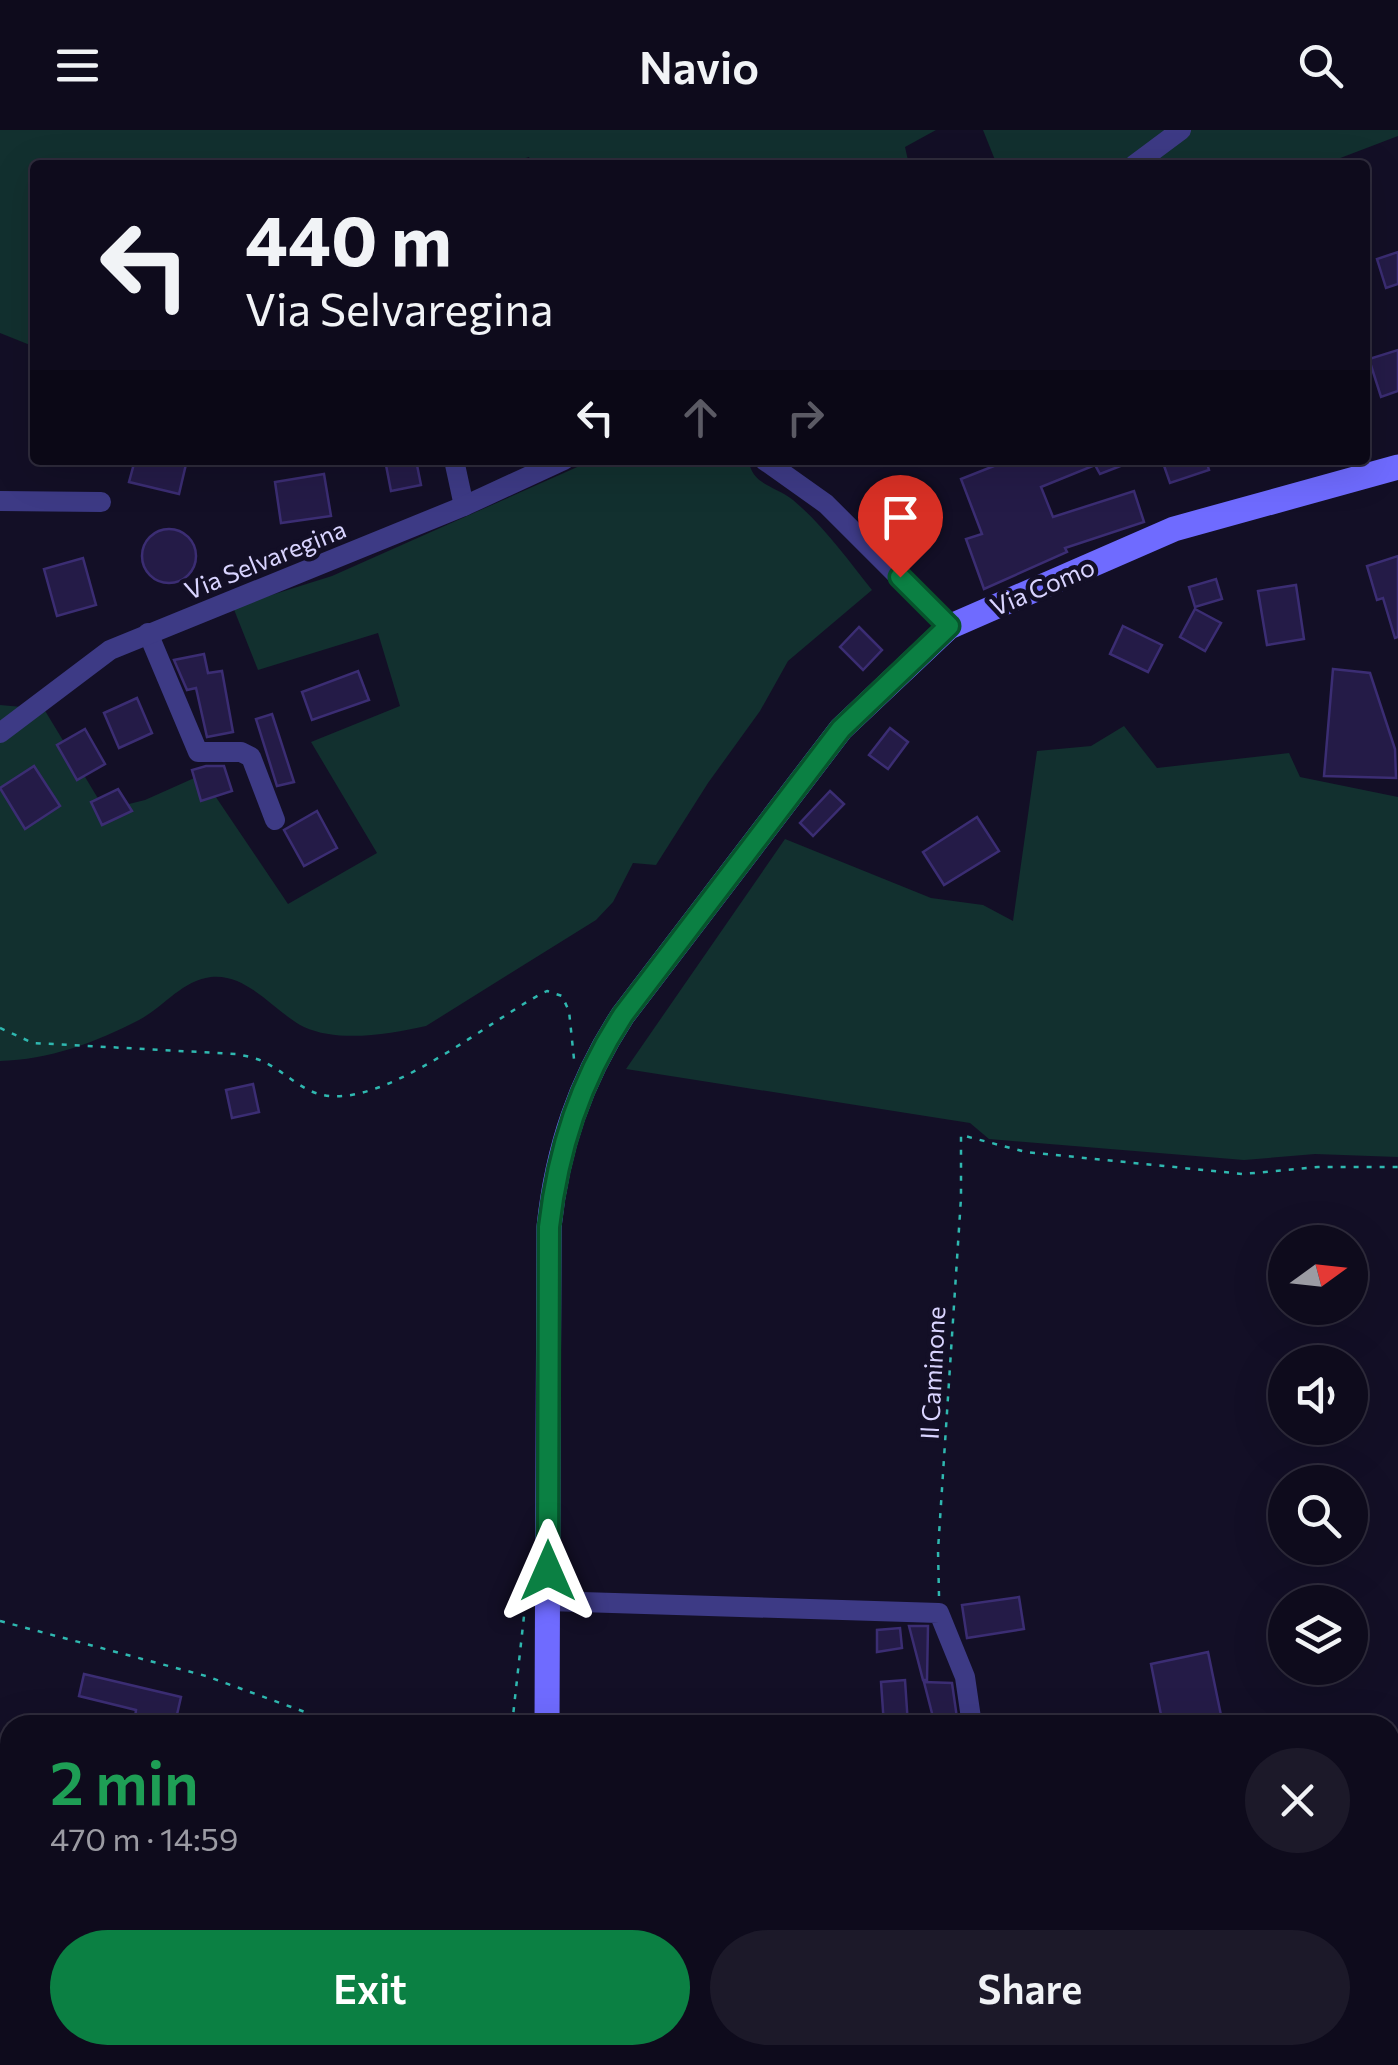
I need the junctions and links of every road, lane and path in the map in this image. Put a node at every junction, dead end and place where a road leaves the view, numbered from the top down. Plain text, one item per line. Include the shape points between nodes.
1 (1181, 130) edge
2 (1141, 160) edge
3 (455, 465) edge
4 (553, 465) edge
5 (771, 465) edge
6 (1398, 468) edge
7 (0, 501) edge
8 (100, 502) dead end
9 (464, 506) junction
10 (949, 626) junction
11 (148, 632) junction
12 (3, 726) edge
13 (275, 820) dead end
14 (0, 1028) edge
15 (574, 1063) dead end
16 (1398, 1167) edge
17 (537, 1599) junction
18 (939, 1613) junction
19 (0, 1622) edge
20 (313, 1715) edge
21 (514, 1715) edge
22 (546, 1715) edge
23 (971, 1715) edge

1 - 2 street
3 - 9 street
4 - 9 street, Via Selvaregina
5 - 10 street via 826,504
6 - 10 main road, Via Como via 1174,529
7 - 8 street
9 - 11 street, Via Selvaregina
10 - 17 main road, Via Como via 841,729 623,1015 577,1101 549,1227
11 - 12 street, Via Selvaregina via 110,650
11 - 13 street via 198,752 251,757
14 - 15 path via 32,1043 236,1054 262,1060 318,1094 340,1095 380,1086 448,1054 546,990 562,996 569,1011
16 - 18 path, Il Caminone via 1243,1174 1026,1152 961,1136
17 - 18 street
17 - 21 path
17 - 22 main road, Via Como
18 - 23 street via 965,1676
19 - 20 path via 206,1676

